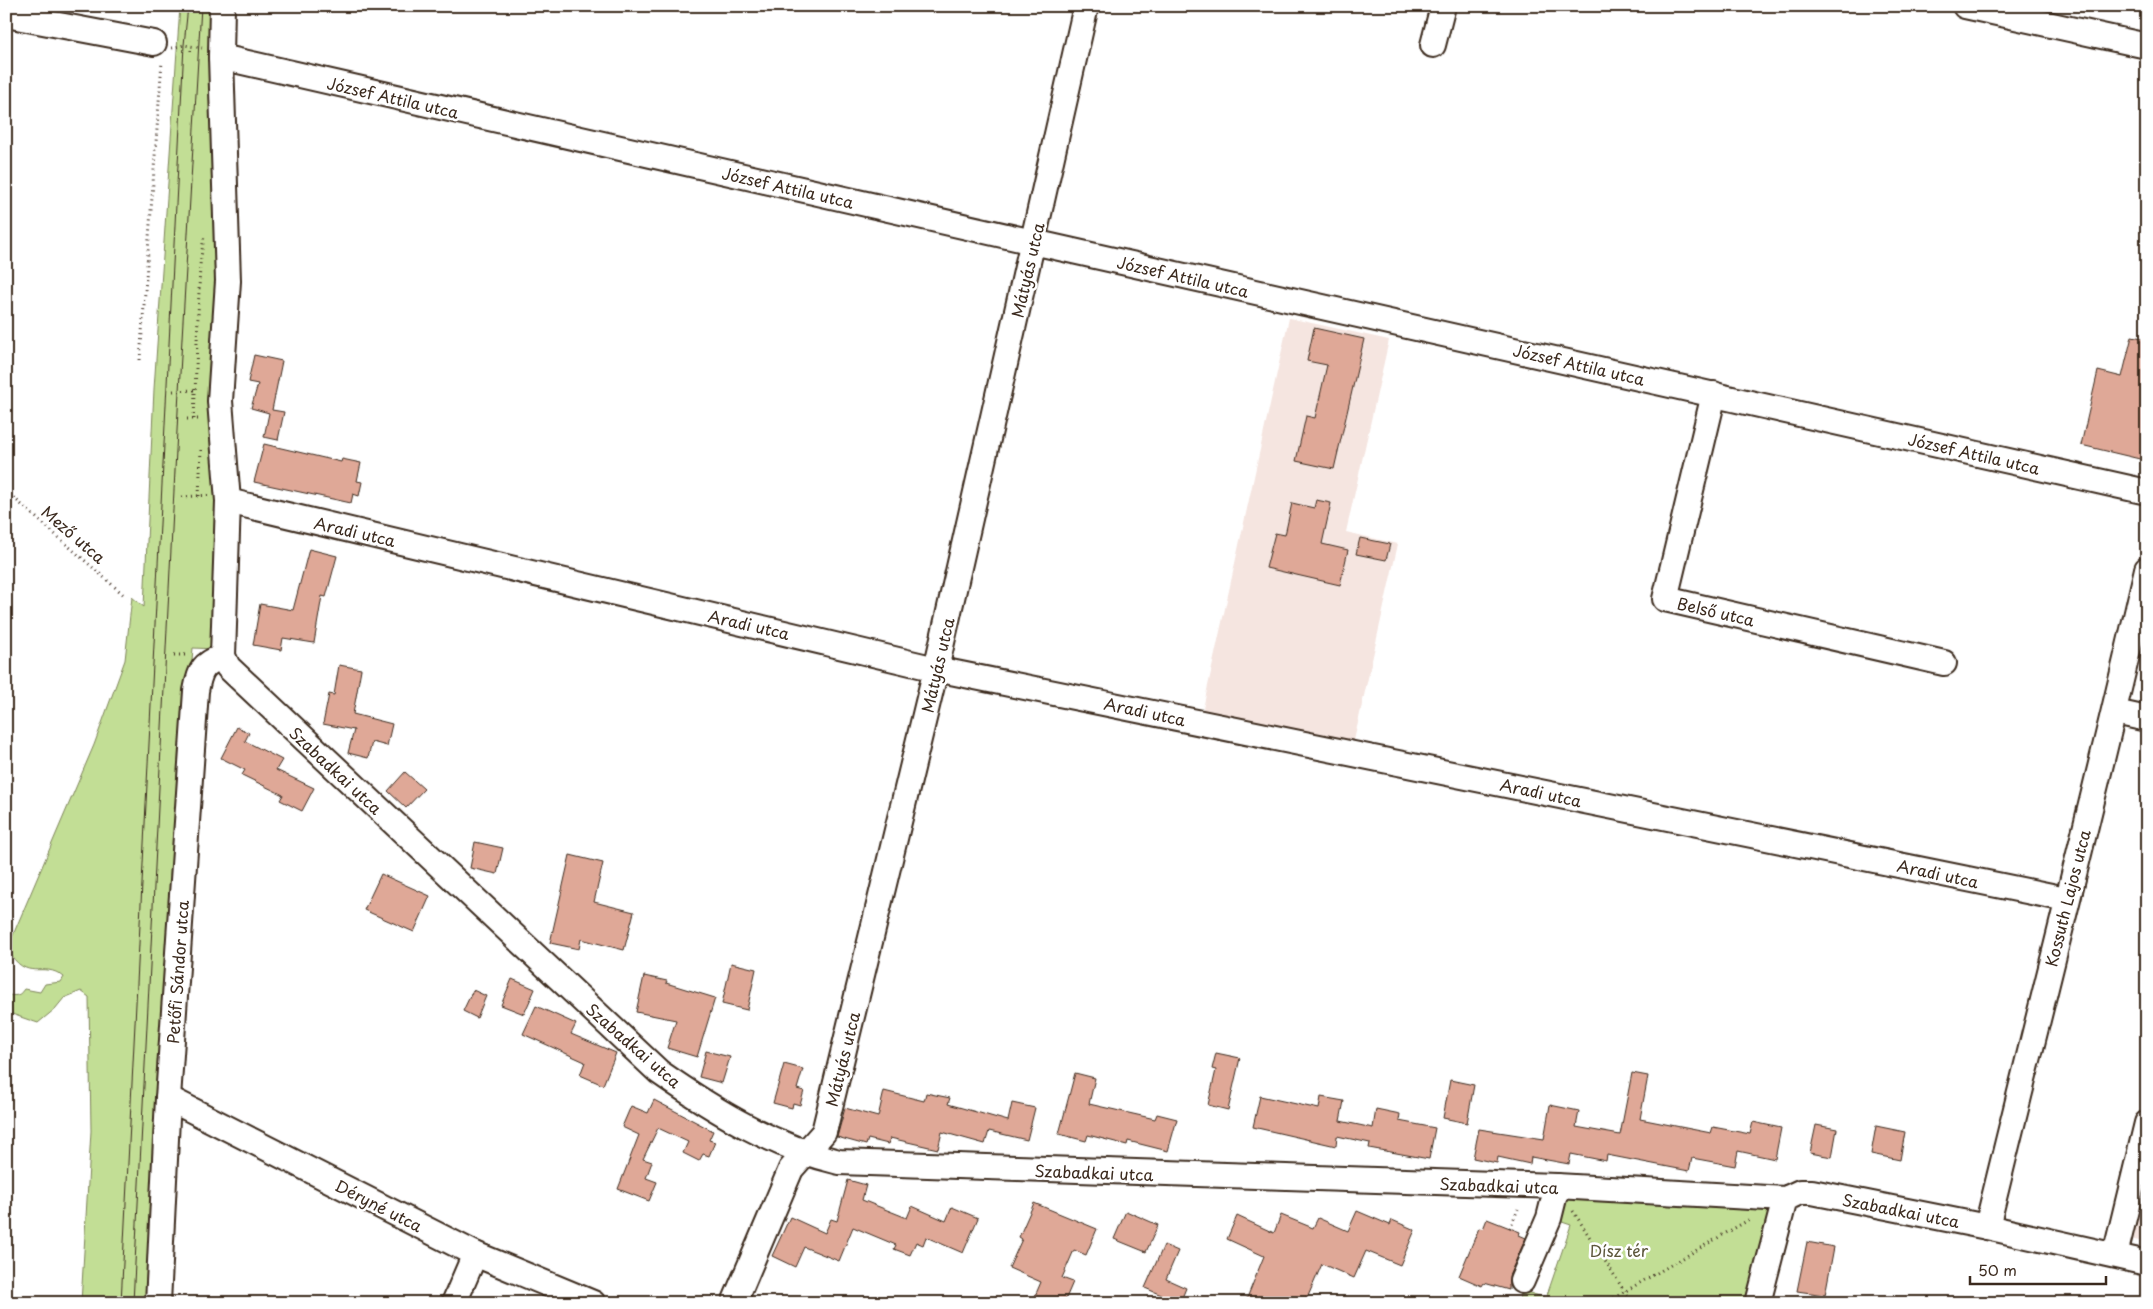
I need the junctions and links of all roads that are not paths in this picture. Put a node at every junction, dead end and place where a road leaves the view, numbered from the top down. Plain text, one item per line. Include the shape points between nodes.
1 (222, 6) edge
2 (1086, 6) edge
3 (1443, 6) edge
4 (1965, 6) edge
5 (6, 15) edge
6 (159, 44) road end
7 (1433, 45) dead end
8 (2147, 46) edge
9 (221, 57) junction
10 (1033, 242) junction
11 (1714, 394) junction
12 (2147, 492) edge
13 (223, 498) junction
14 (2147, 569) edge
15 (223, 656) junction
16 (1944, 663) dead end
17 (936, 669) junction
18 (2115, 712) junction
19 (2147, 719) edge
20 (2066, 899) junction
21 (168, 1098) junction
22 (2147, 1123) edge
23 (803, 1154) junction
24 (1557, 1186) junction
25 (1785, 1199) junction
26 (1987, 1227) junction
27 (475, 1254) junction
28 (2115, 1255) junction
29 (2147, 1263) edge
30 (1522, 1281) dead end
31 (158, 1303) edge
32 (454, 1303) edge
33 (593, 1303) edge
34 (734, 1303) edge
35 (1758, 1303) edge

1 - 9 street
2 - 10 street, Mátyás utca
3 - 7 street
4 - 8 street
5 - 6 street
9 - 10 street, József Attila utca
9 - 13 street via 228,281 220,401
10 - 11 street, József Attila utca
10 - 17 street, Mátyás utca
11 - 12 street, József Attila utca
11 - 16 street, Belső utca via 1665,599
13 - 15 street
13 - 17 street, Aradi utca
14 - 18 street, Kossuth Lajos utca
15 - 21 street, Petőfi Sándor utca via 208,662 199,673 196,690
15 - 23 street, Szabadkai utca via 237,677 659,1072 710,1108
17 - 20 street, Aradi utca
17 - 23 street, Mátyás utca via 824,1132
18 - 19 street
18 - 20 street, Kossuth Lajos utca
20 - 26 street, Kossuth Lajos utca
21 - 27 street, Déryné utca
21 - 31 street, Petőfi Sándor utca
22 - 28 street
23 - 24 street, Szabadkai utca via 839,1162 893,1165
23 - 34 street, Mátyás utca via 791,1169
24 - 25 street, Szabadkai utca
24 - 30 street via 1549,1218
25 - 26 street, Szabadkai utca via 1800,1192 1812,1192
25 - 35 street
26 - 28 street, Szabadkai utca
27 - 32 street
27 - 33 street, Déryné utca
28 - 29 street, Szabadkai utca

